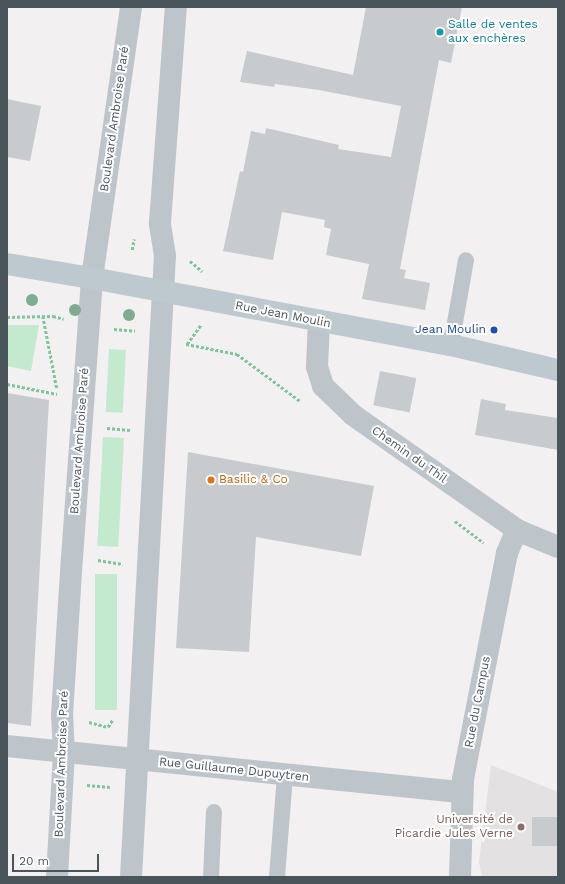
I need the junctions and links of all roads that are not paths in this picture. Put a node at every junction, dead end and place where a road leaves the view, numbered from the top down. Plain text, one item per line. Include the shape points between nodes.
1 (131, 7) edge
2 (176, 7) edge
3 (466, 260) dead end
4 (7, 264) edge
5 (92, 278) junction
6 (163, 291) junction
7 (319, 321) junction
8 (450, 346) junction
9 (558, 370) edge
10 (516, 530) junction
11 (558, 546) edge
12 (7, 746) edge
13 (64, 752) junction
14 (137, 761) junction
15 (285, 775) junction
16 (462, 792) junction
17 (214, 812) dead end
18 (57, 877) edge
19 (130, 877) edge
20 (211, 877) edge
21 (277, 877) edge
22 (460, 877) edge

1 - 5 street, Boulevard Ambroise Paré
2 - 6 street via 160,223 165,256
3 - 8 lane
4 - 5 main road, Rue Jean Moulin
5 - 6 main road, Rue Jean Moulin
5 - 13 street, Boulevard Ambroise Paré via 62,716
6 - 7 main road, Rue Jean Moulin
6 - 14 street
7 - 8 main road, Rue Jean Moulin
7 - 10 street, Chemin du Thil via 318,367 323,386 352,415
8 - 9 main road, Rue Jean Moulin
10 - 11 street, Chemin du Thil
10 - 16 street, Rue du Campus via 507,554
12 - 13 street, Rue Guillaume Dupuytren
13 - 14 street, Rue Guillaume Dupuytren
13 - 18 street, Boulevard Ambroise Paré
14 - 15 street, Rue Guillaume Dupuytren
14 - 19 street
15 - 16 street, Rue Guillaume Dupuytren
15 - 21 lane
16 - 22 street, Rue du Campus
17 - 20 lane

